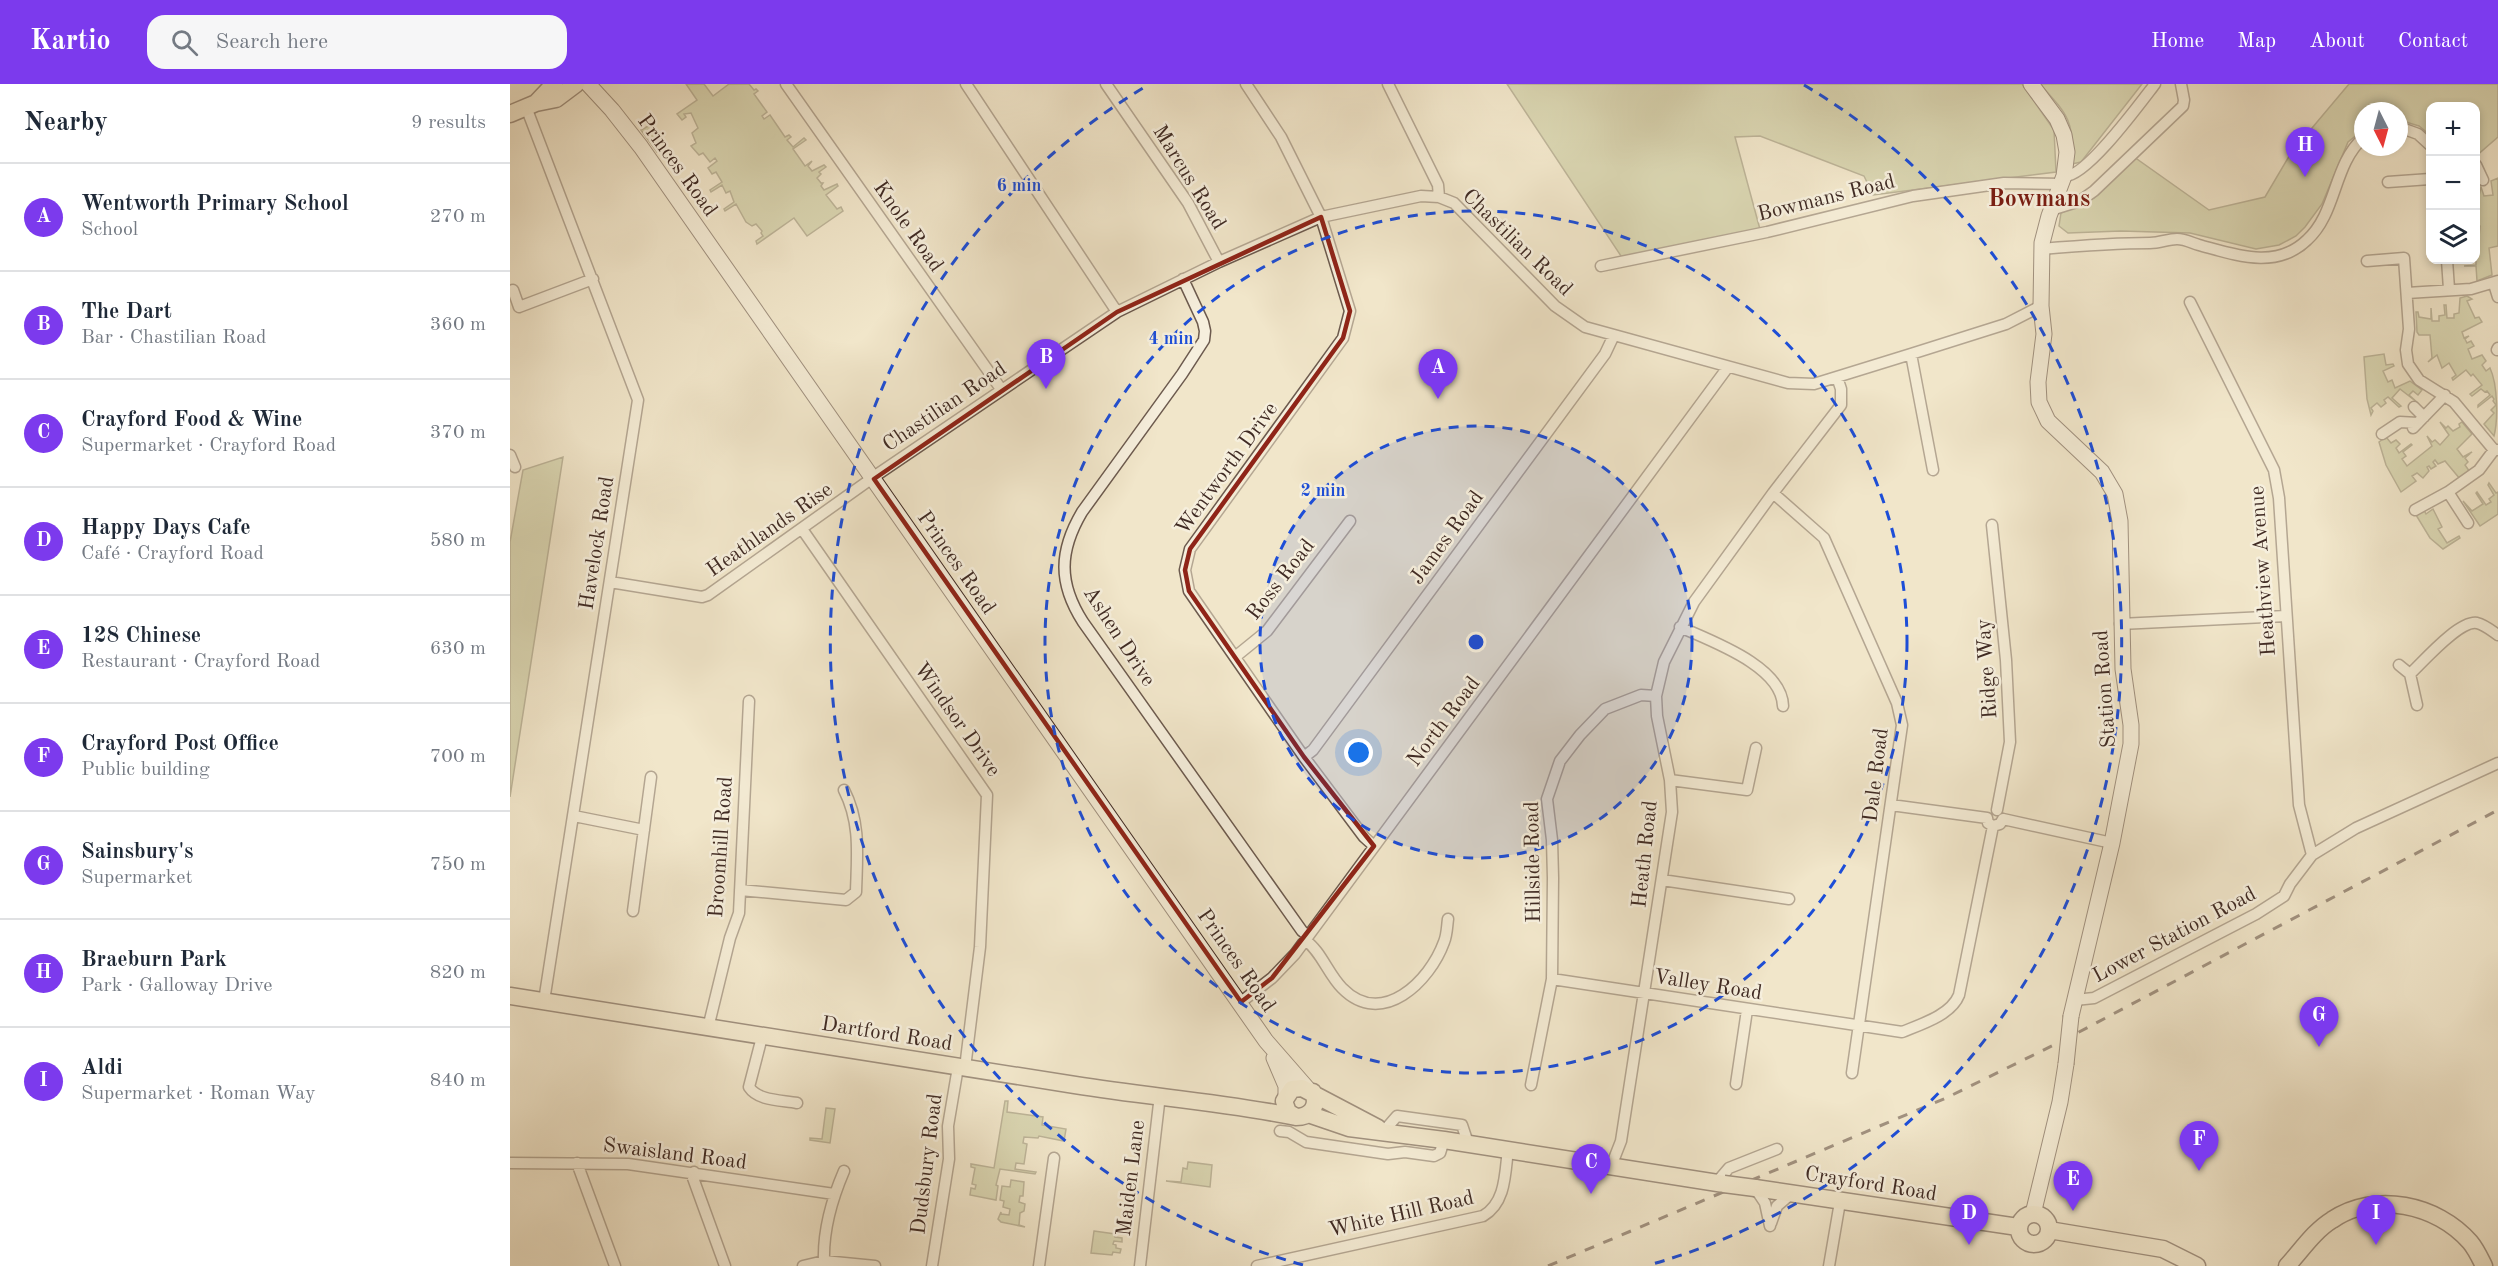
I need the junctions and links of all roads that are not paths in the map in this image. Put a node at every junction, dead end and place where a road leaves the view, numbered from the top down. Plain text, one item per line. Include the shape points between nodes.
1 (554, 84) edge
2 (576, 84) edge
3 (588, 84) edge
4 (600, 84) edge
5 (786, 84) edge
6 (966, 84) edge
7 (1106, 84) edge
8 (1246, 84) edge
9 (1388, 84) edge
10 (2031, 84) edge
11 (2155, 84) edge
12 (2181, 84) edge
13 (531, 105) junction
14 (612, 110) junction
15 (510, 114) edge
16 (2408, 130) edge
17 (2426, 141) edge
18 (2354, 149) edge
19 (2480, 174) edge
20 (2426, 179) edge
21 (2063, 180) junction
22 (2483, 180) dead end
23 (2388, 182) dead end
24 (1439, 197) junction
25 (2051, 210) junction
26 (1321, 217) junction
27 (2041, 249) junction
28 (2367, 261) dead end
29 (1219, 262) junction
30 (2447, 264) edge
31 (1601, 266) dead end
32 (592, 279) junction
33 (1183, 279) junction
34 (2496, 283) edge
35 (2449, 289) junction
36 (513, 290) dead end
37 (2407, 292) junction
38 (2498, 297) edge
39 (2190, 302) dead end
40 (2041, 306) junction
41 (1117, 312) junction
42 (1614, 335) junction
43 (1911, 354) junction
44 (1728, 366) junction
45 (1837, 377) junction
46 (1001, 390) junction
47 (2445, 395) junction
48 (2414, 407) dead end
49 (2419, 422) junction
50 (2382, 434) dead end
51 (2496, 450) edge
52 (510, 455) edge
53 (515, 467) dead end
54 (1933, 470) dead end
55 (874, 479) junction
56 (2448, 492) junction
57 (1773, 493) junction
58 (2415, 510) dead end
59 (1350, 521) dead end
60 (2468, 523) dead end
61 (1992, 525) dead end
62 (802, 530) junction
63 (610, 582) junction
64 (2286, 616) junction
65 (2120, 624) junction
66 (1680, 627) junction
67 (2498, 635) edge
68 (1235, 657) junction
69 (2399, 665) dead end
70 (2410, 674) junction
71 (1656, 696) junction
72 (749, 701) dead end
73 (2417, 705) dead end
74 (1783, 706) dead end
75 (1756, 748) dead end
76 (1304, 757) junction
77 (2498, 763) edge
78 (651, 777) dead end
79 (1670, 780) junction
80 (844, 790) dead end
81 (1891, 806) junction
82 (2000, 815) junction
83 (574, 816) junction
84 (1990, 822) junction
85 (644, 830) junction
86 (2112, 843) junction
87 (1374, 846) junction
88 (2312, 855) junction
89 (1662, 880) junction
90 (740, 890) junction
91 (1789, 899) dead end
92 (633, 910) dead end
93 (1448, 919) dead end
94 (1306, 938) junction
95 (1552, 979) junction
96 (1646, 994) junction
97 (510, 996) edge
98 (544, 1002) junction
99 (1241, 1002) junction
100 (2073, 1008) junction
101 (1747, 1010) junction
102 (1859, 1027) junction
103 (708, 1028) junction
104 (762, 1037) junction
105 (1266, 1041) junction
106 (962, 1068) junction
107 (1852, 1073) dead end
108 (1736, 1084) dead end
109 (1531, 1085) dead end
110 (1310, 1090) junction
111 (1160, 1095) junction
112 (1285, 1098) junction
113 (797, 1103) dead end
114 (1258, 1109) junction
115 (1302, 1116) junction
116 (1349, 1128) junction
117 (1280, 1131) dead end
118 (1384, 1131) junction
119 (1444, 1140) junction
120 (1468, 1143) junction
121 (1346, 1147) junction
122 (1508, 1149) junction
123 (1777, 1149) dead end
124 (1054, 1158) dead end
125 (510, 1163) edge
126 (577, 1163) junction
127 (1618, 1165) junction
128 (844, 1171) dead end
129 (694, 1173) junction
130 (1720, 1183) junction
131 (1755, 1188) junction
132 (834, 1194) junction
133 (1791, 1194) junction
134 (1840, 1202) junction
135 (2033, 1214) junction
136 (2018, 1227) junction
137 (2049, 1230) junction
138 (824, 1262) junction
139 (615, 1266) edge
140 (725, 1266) edge
141 (803, 1266) edge
142 (875, 1266) edge
143 (932, 1266) edge
144 (1039, 1266) edge
145 (1140, 1266) edge
146 (1257, 1266) edge
147 (1829, 1266) edge
148 (2197, 1266) edge
149 (2287, 1266) edge
150 (2484, 1266) edge

1 - 13 main road
2 - 13 main road via 556,99
3 - 14 main road, Princes Road
4 - 14 main road, Princes Road
5 - 46 street, Knole Road
6 - 41 street
7 - 29 street, Marcus Road via 1188,203
8 - 26 street, Wentworth Drive via 1281,137
9 - 24 street via 1438,185
10 - 21 main road, Station Road via 2063,132 2067,152
11 - 21 street via 2085,165
12 - 25 street via 2181,108 2108,179 2080,201
13 - 15 main road
13 - 32 street, Havelock Road
14 - 55 main road, Princes Road
16 - 17 street
18 - 27 street via 2317,228 2302,245 2285,255 2253,258 2178,239
19 - 22 street
20 - 23 street
21 - 25 main road, Station Road
21 - 31 street, Bowmans Road via 2004,183 1912,196 1767,232
24 - 26 street, Chastilian Road via 1412,198
24 - 42 street, Chastilian Road via 1459,207 1568,317 1585,327
25 - 27 main road, Station Road
26 - 29 street, Chastilian Road
26 - 68 street, Wentworth Drive via 1350,310 1343,338 1190,549 1185,570 1189,591
27 - 40 main road, Station Road
28 - 37 street via 2404,258
29 - 33 street, Chastilian Road
30 - 35 street
32 - 36 street via 519,307
32 - 63 street, Havelock Road via 638,400
33 - 41 street, Chastilian Road
33 - 94 street, Ashen Drive via 1203,322 1204,340 1077,519 1065,557 1066,586 1083,622
34 - 35 street
34 - 38 street
35 - 37 street
37 - 47 street via 2408,364 2419,380
39 - 64 street, Heathview Avenue via 2274,470
40 - 43 street, Chastilian Road via 2006,324
40 - 65 main road, Station Road via 2044,334 2038,392 2042,411 2056,430 2102,472 2115,494 2120,521
41 - 46 street, Chastilian Road
42 - 44 street, Chastilian Road
42 - 76 street, James Road via 1605,354 1313,750
43 - 45 street, Chastilian Road
43 - 54 street
44 - 45 street, Chastilian Road via 1788,383 1814,384
44 - 87 street, North Road
45 - 57 street, Heath Road via 1841,405
46 - 55 street, Chastilian Road
47 - 49 street
47 - 51 street
48 - 49 street
49 - 50 street via 2398,423
51 - 56 street via 2475,475
52 - 53 street
55 - 62 street, Heathlands Rise
55 - 99 main road, Princes Road
56 - 58 street
56 - 60 street
57 - 66 street, Heath Road
57 - 81 street, Dale Road via 1824,537 1897,703 1902,724
59 - 68 street, Ross Road via 1267,631
61 - 82 street, Ridge Way via 2010,742
62 - 63 street, Heathlands Rise via 702,597
62 - 106 street, Windsor Drive via 987,795 980,947
63 - 83 street, Havelock Road
64 - 65 street
64 - 88 street, Heathview Avenue via 2298,805
65 - 86 main road, Station Road via 2131,744
66 - 71 street, Heath Road via 1664,662
66 - 74 street via 1757,665 1779,688
67 - 70 street via 2478,623 2466,624
68 - 76 street, Wentworth Drive
69 - 70 street
70 - 73 street
71 - 79 street, Heath Road
71 - 95 street, Hillside Road via 1641,695 1605,710 1560,761 1547,799 1553,868
72 - 90 street, Broomhill Road
75 - 79 street via 1747,790
76 - 87 street, Wentworth Drive
77 - 88 street, Lower Station Road via 2356,828
78 - 85 street
79 - 89 street, Heath Road via 1672,812
80 - 90 street via 857,829 856,892 846,900
81 - 84 street
81 - 102 street, Dale Road
82 - 84 street via 2000,824
82 - 86 street
83 - 85 street
83 - 98 street, Havelock Road
84 - 102 street via 1954,1006 1902,1032
85 - 92 street
86 - 100 main road, Station Road
87 - 94 street, North Road
88 - 100 street, Lower Station Road via 2284,896 2256,914
89 - 91 street
89 - 96 street, Heath Road
90 - 103 street, Broomhill Road via 739,913
93 - 94 street, Ashen Drive via 1445,941 1429,971 1414,988 1395,1000 1376,1004 1359,1000 1342,989
94 - 99 street, North Road via 1280,971
95 - 96 street, Valley Road
95 - 109 street, Hillside Road
96 - 101 street, Valley Road
96 - 127 street, Heath Road
97 - 98 main road, Dartford Road
98 - 103 main road, Dartford Road
99 - 105 main road, Princes Road
100 - 135 main road, Station Road, bridge via 2060,1102
101 - 102 street, Valley Road
101 - 108 street
102 - 107 street, Dale Road
103 - 104 main road, Dartford Road
104 - 106 main road, Dartford Road
104 - 113 street via 749,1087 759,1096
105 - 110 main road, Princes Road
105 - 112 main road, Princes Road via 1282,1075
106 - 111 main road, Dartford Road
106 - 143 street, Dudsbury Road via 948,1126 949,1159
110 - 112 main road via 1292,1089
110 - 115 main road via 1314,1107
110 - 118 main road, Crayford Road
111 - 114 main road, Dartford Road
111 - 145 street, Maiden Lane
112 - 114 main road, Dartford Road
112 - 115 main road via 1288,1112
114 - 115 main road, Dartford Road
115 - 116 main road, Crayford Road
116 - 118 main road, Crayford Road
116 - 121 street
117 - 121 street via 1306,1142
118 - 119 main road, Crayford Road
118 - 120 street via 1397,1116 1462,1125
119 - 120 main road, Crayford Road
119 - 121 street via 1440,1153 1434,1156
120 - 122 main road, Crayford Road
122 - 127 main road, Crayford Road
122 - 146 street, White Hill Road via 1499,1199 1483,1216
123 - 130 street via 1729,1168
124 - 144 street
125 - 126 street, Swaisland Road
126 - 129 street, Swaisland Road via 628,1164
126 - 139 street
127 - 130 main road, Crayford Road
128 - 132 street
129 - 132 street, Swaisland Road
129 - 140 street
130 - 131 main road, Crayford Road, bridge
131 - 133 main road, Crayford Road
131 - 133 street via 1765,1203 1770,1226 1774,1210
132 - 138 street
133 - 134 main road, Crayford Road
134 - 136 main road, Crayford Road
134 - 147 street
135 - 136 main road via 2023,1218
135 - 137 main road via 2044,1218
136 - 137 main road, Crayford Road via 2022,1239 2032,1244 2043,1241
137 - 148 main road via 2163,1249
138 - 141 street
138 - 142 street
149 - 150 main road via 2332,1219 2364,1207 2394,1204 2437,1216 2454,1227 2472,1243

